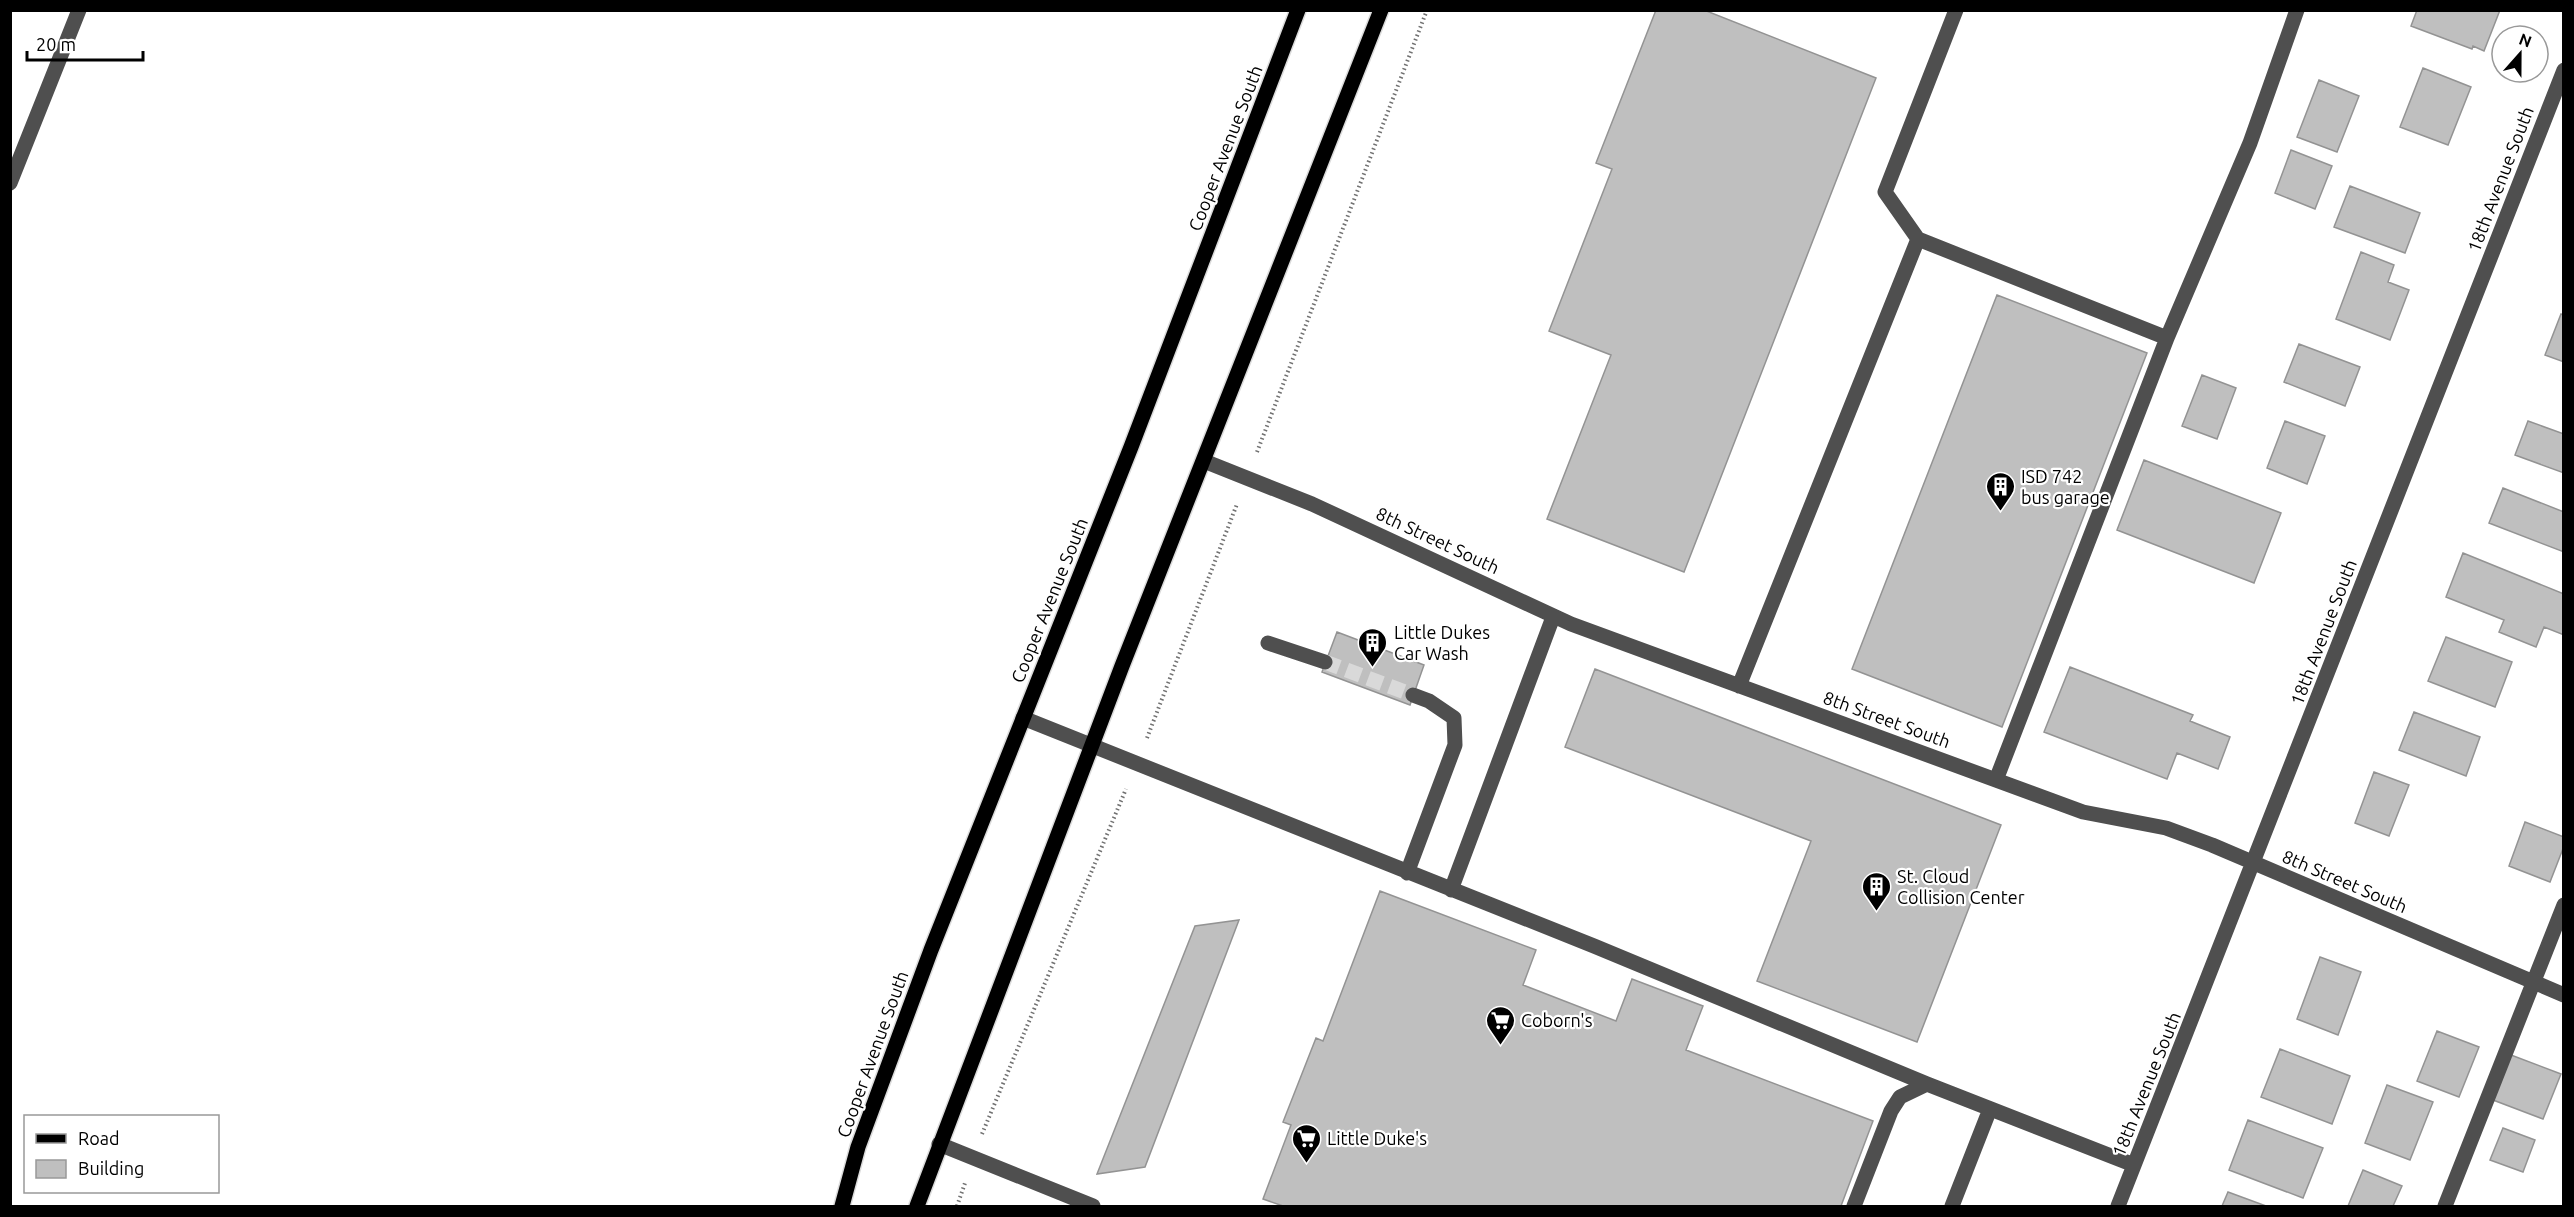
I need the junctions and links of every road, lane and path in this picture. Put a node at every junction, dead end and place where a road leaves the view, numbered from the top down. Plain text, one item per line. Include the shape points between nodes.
1 (79, 10) edge
2 (1298, 10) edge
3 (1382, 10) edge
4 (1427, 10) edge
5 (1956, 10) edge
6 (2297, 10) edge
7 (2564, 70) edge
8 (10, 183) edge
9 (1918, 239) junction
10 (2168, 338) junction
11 (1204, 461) junction
12 (1247, 478) junction
13 (1553, 616) junction
14 (1268, 643) dead end
15 (1325, 662) tunnel mouth
16 (1739, 686) junction
17 (1413, 695) tunnel mouth
18 (1023, 718) junction
19 (1092, 747) junction
20 (1136, 765) junction
21 (1996, 780) junction
22 (2254, 863) junction
23 (1407, 873) junction
24 (1451, 890) junction
25 (2564, 905) edge
26 (2533, 983) junction
27 (2564, 995) edge
28 (1927, 1084) junction
29 (1990, 1109) junction
30 (939, 1144) junction
31 (974, 1158) junction
32 (2134, 1165) junction
33 (842, 1206) edge
34 (917, 1206) edge
35 (957, 1206) edge
36 (1093, 1206) edge
37 (1854, 1206) edge
38 (1952, 1206) edge
39 (2118, 1206) edge
40 (2445, 1206) edge

1 - 8 street
2 - 18 main road, Cooper Avenue South
3 - 11 main road
4 - 12 path
5 - 9 street via 1885,192
6 - 10 street via 2250,143
7 - 22 street, 18th Avenue South
9 - 10 street
9 - 16 street
10 - 21 street
11 - 12 street, 8th Street South
11 - 19 main road
12 - 13 street, 8th Street South via 1369,529
12 - 20 path
13 - 16 street, 8th Street South
13 - 24 street
14 - 15 street
16 - 21 street, 8th Street South
17 - 23 street via 1454,718 1456,733 1455,745
18 - 19 street
18 - 33 main road, Cooper Avenue South via 858,1147
19 - 20 street
19 - 30 main road
20 - 23 street
20 - 31 path
21 - 22 street, 8th Street South via 2083,812 2166,828
22 - 26 street, 8th Street South
22 - 32 street, 18th Avenue South
23 - 24 street
24 - 28 street
25 - 26 street
26 - 27 street, 8th Street South
26 - 40 street
28 - 29 street
28 - 37 street via 1900,1097 1891,1111
29 - 32 street
29 - 38 street
30 - 31 street
30 - 34 main road
31 - 35 path
31 - 36 street
32 - 39 street, 18th Avenue South

